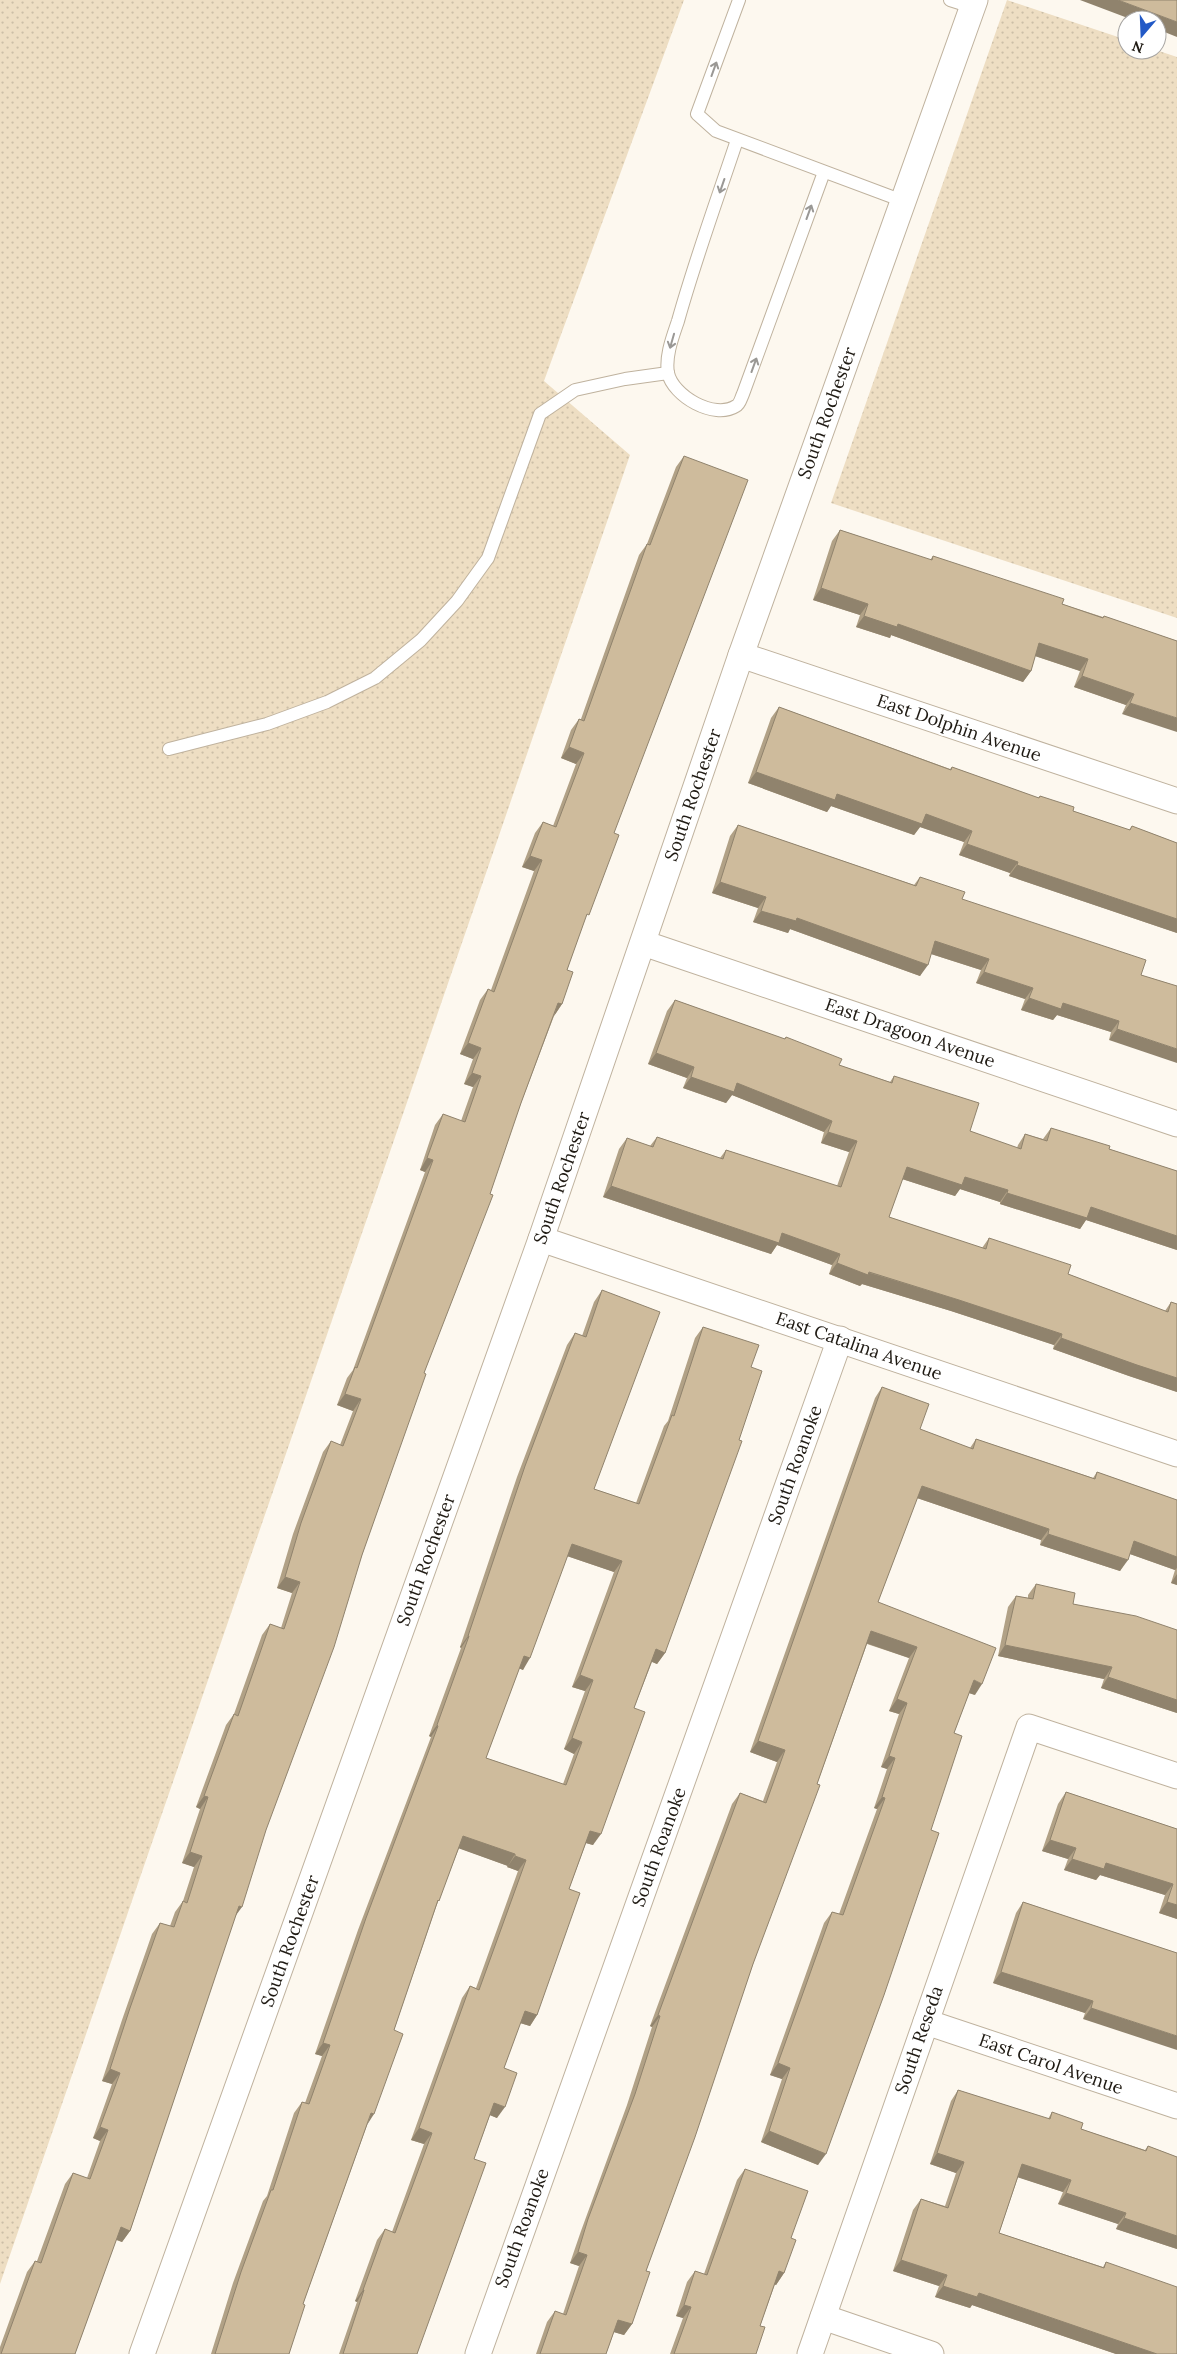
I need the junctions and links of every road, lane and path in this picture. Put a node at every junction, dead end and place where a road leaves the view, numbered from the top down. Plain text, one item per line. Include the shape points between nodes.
1 (739, 0) edge
2 (966, 2) edge
3 (738, 140) junction
4 (824, 172) junction
5 (903, 201) junction
6 (668, 373) junction
7 (741, 654) junction
8 (170, 749) dead end
9 (1177, 801) edge
10 (643, 942) junction
11 (1177, 1124) edge
12 (541, 1239) junction
13 (840, 1340) junction
14 (1177, 1454) edge
15 (1177, 1776) edge
16 (926, 2022) junction
17 (1177, 2106) edge
18 (823, 2317) junction
19 (142, 2354) edge
20 (478, 2354) edge
21 (810, 2354) edge
22 (931, 2354) edge

3 -> 1 lane via 716,131 697,114
2 - 5 street, South Rochester
3 - 4 lane
3 -> 6 lane via 688,285 669,352
4 - 5 lane
6 -> 4 lane via 676,388 693,402 712,410 738,406
5 - 7 street, South Rochester
6 - 8 lane via 575,390 540,414 488,558 457,601 421,640 375,678 327,702 267,724
7 - 9 street, East Dolphin Avenue
7 - 10 street, South Rochester
10 - 11 street, East Dragoon Avenue
10 - 12 street, South Rochester
12 - 13 street, East Catalina Avenue
12 - 19 street, South Rochester
13 - 14 street, East Catalina Avenue
13 - 20 street, South Roanoke
15 - 16 street, South Reseda via 1029,1727
16 - 17 street, East Carol Avenue
16 - 18 street, South Reseda
18 - 21 street, South Reseda
18 - 22 street

